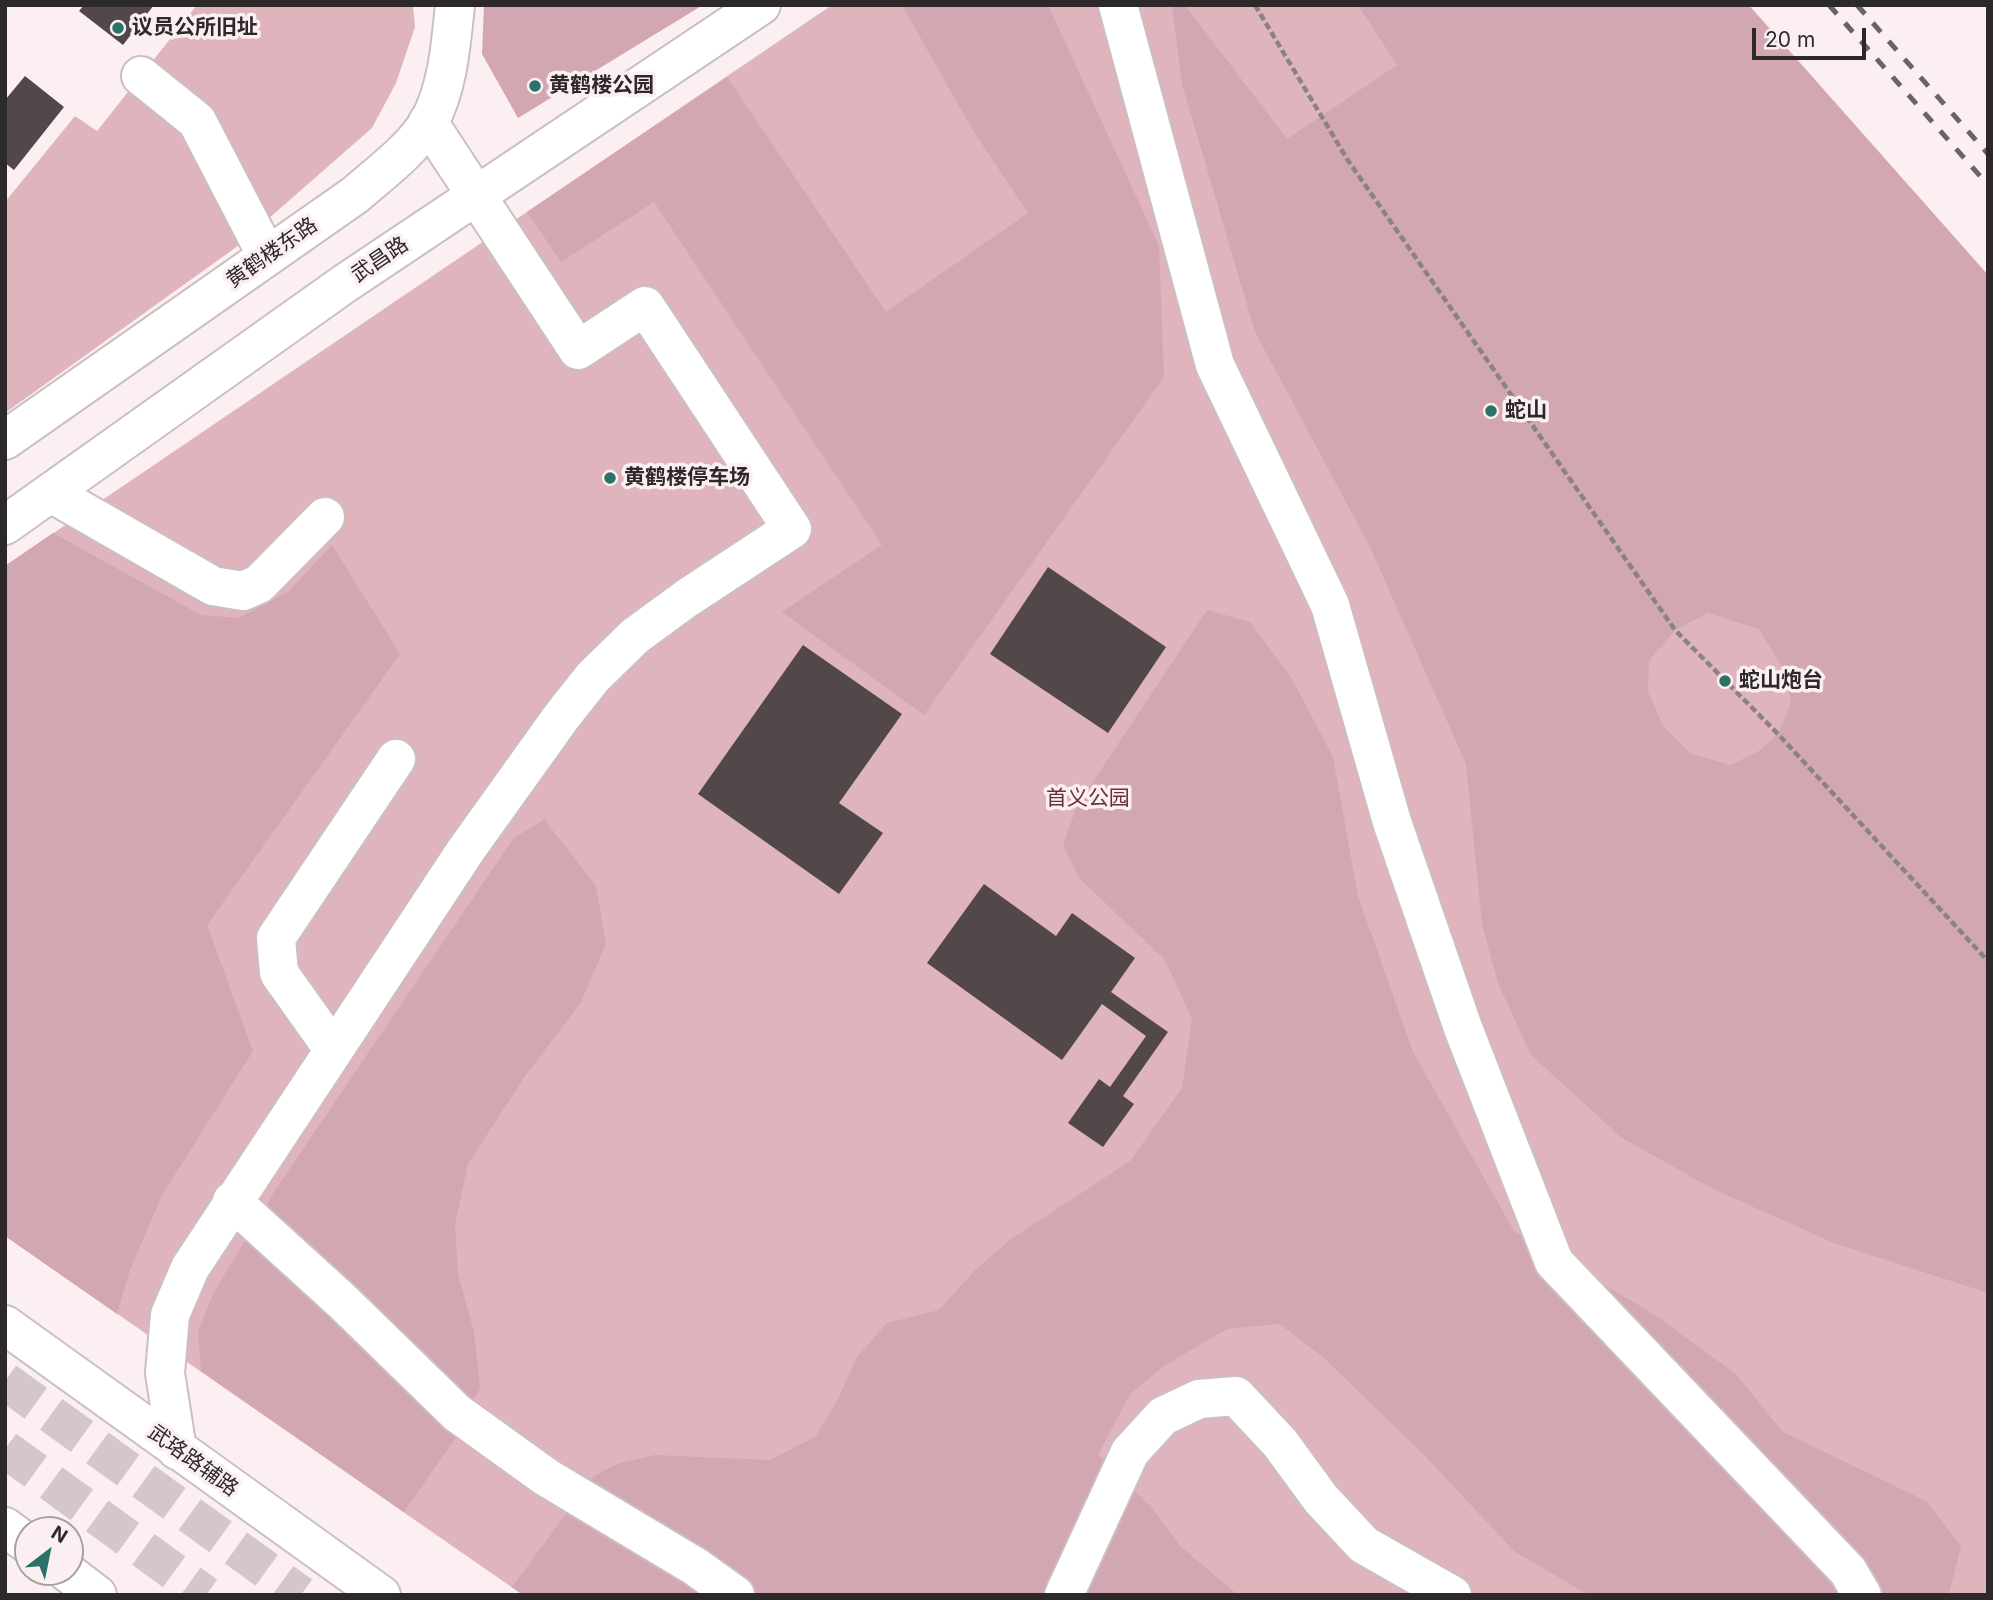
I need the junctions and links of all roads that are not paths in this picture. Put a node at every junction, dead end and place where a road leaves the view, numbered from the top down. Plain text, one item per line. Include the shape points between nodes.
1 (455, 5) edge
2 (761, 5) edge
3 (1118, 5) edge
4 (141, 76) dead end
5 (428, 122) junction
6 (476, 195) junction
7 (267, 256) junction
8 (5, 440) edge
9 (51, 492) junction
10 (325, 517) dead end
11 (5, 524) edge
12 (396, 759) dead end
13 (333, 1049) junction
14 (232, 1201) junction
15 (5, 1325) edge
16 (177, 1450) junction
17 (381, 1595) edge
18 (735, 1595) edge
19 (1064, 1595) edge
20 (1452, 1595) edge
21 (1862, 1595) edge

1 - 5 main road, 黄鹤楼东路 via 443,84
2 - 6 main road, 武昌路
3 - 21 main road via 1215,365 1330,605 1392,822 1463,1028 1554,1262 1848,1571
4 - 7 main road via 197,121
5 - 6 main road
5 - 7 main road, 黄鹤楼东路 via 400,156 355,195
6 - 9 main road, 武昌路
6 - 13 main road via 578,350 645,306 792,529 635,636 593,677 466,850
7 - 8 main road, 黄鹤楼东路
9 - 10 main road via 213,586 243,591 259,584
9 - 11 main road, 武昌路
12 - 13 main road via 276,938 279,972
13 - 14 main road
14 - 16 main road via 190,1268 170,1315 165,1373
14 - 18 main road via 457,1413 546,1477
15 - 16 main road, 武珞路辅路
16 - 17 main road, 武珞路辅路
19 - 20 main road via 1130,1452 1163,1416 1199,1399 1236,1396 1364,1545

